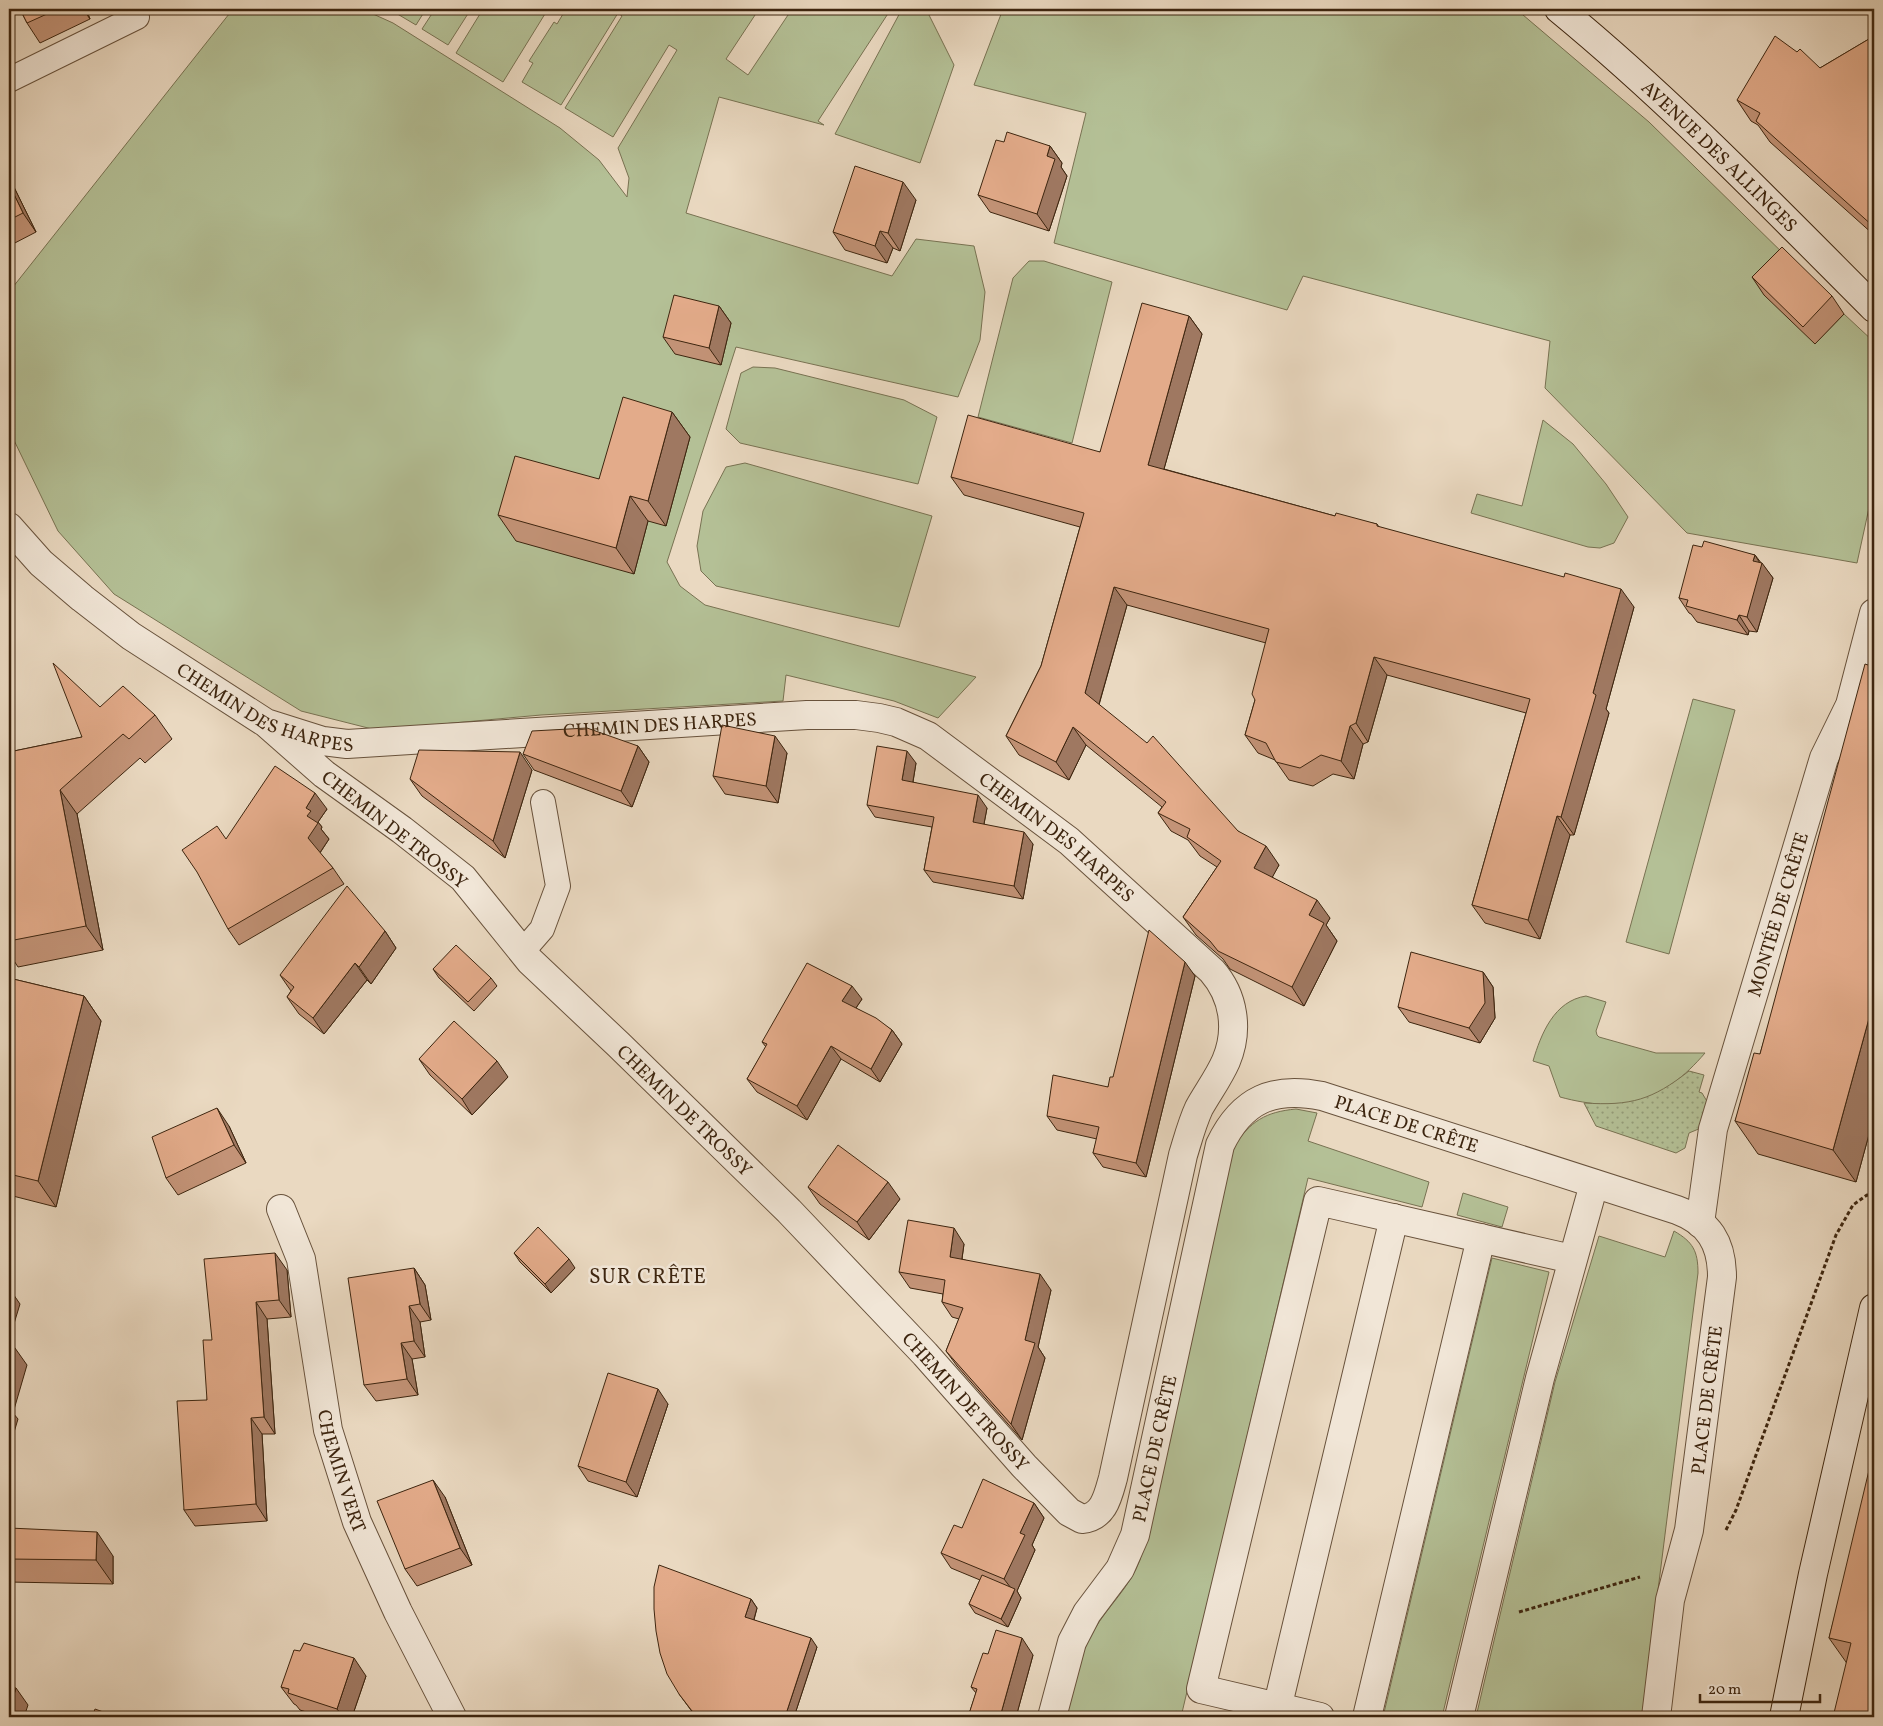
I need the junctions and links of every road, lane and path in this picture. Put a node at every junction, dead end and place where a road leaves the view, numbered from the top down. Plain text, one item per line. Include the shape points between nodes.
1 (133, 9) edge
2 (1559, 9) edge
3 (9, 80) edge
4 (1874, 308) edge
5 (9, 527) edge
6 (1874, 613) edge
7 (266, 723) junction
8 (543, 802) dead end
9 (522, 952) junction
10 (1226, 989) joint
11 (1594, 1184) junction
12 (1874, 1197) edge
13 (281, 1209) dead end
14 (1394, 1218) junction
15 (1700, 1222) junction
16 (1482, 1238) junction
17 (1572, 1259) junction
18 (1874, 1308) edge
19 (1082, 1519) joint
20 (1724, 1533) dead end
21 (1641, 1576) dead end
22 (1481, 1623) junction
23 (1276, 1712) edge
24 (452, 1717) edge
25 (1052, 1717) edge
26 (1320, 1717) edge
27 (1367, 1717) edge
28 (1459, 1717) edge
29 (1656, 1717) edge
30 (1784, 1717) edge

1 - 3 lane via 137,17
2 - 4 street, AVENUE DES ALLINGES via 1690,124
5 - 7 street, CHEMIN DES HARPES via 61,582 131,636
6 - 15 street, MONTÉE DE CRÊTE via 1850,705 1824,758 1713,1129
7 - 9 street, CHEMIN DE TROSSY via 324,774 463,878
7 - 10 street, CHEMIN DES HARPES via 323,741 347,744 807,715 856,714 896,722 943,745 1069,841 1212,971
8 - 9 lane via 558,886 542,929
9 - 19 street, CHEMIN DE TROSSY via 789,1211 925,1354 1024,1466 1069,1512
10 - 19 street, PLACE DE CRÊTE via 1234,1022 1230,1047 1222,1070 1198,1110 1183,1155 1110,1491 1096,1516
11 - 15 street, PLACE DE CRÊTE via 1677,1210
11 - 17 street
11 - 25 street, PLACE DE CRÊTE via 1304,1092 1268,1096 1238,1116 1220,1145 1135,1535 1120,1570 1087,1613 1072,1642
12 - 20 path via 1867,1195 1853,1205 1836,1236 1736,1510
13 - 24 street, CHEMIN VERT via 301,1259 328,1430 357,1522 398,1612
14 - 16 street
14 - 23 street
14 - 23 street via 1318,1201 1203,1680 1201,1689
15 - 29 street, PLACE DE CRÊTE via 1718,1247 1722,1277 1689,1530 1670,1600
16 - 17 street
16 - 27 street
17 - 22 street
18 - 30 street
21 - 22 path
22 - 28 street
23 - 26 street

